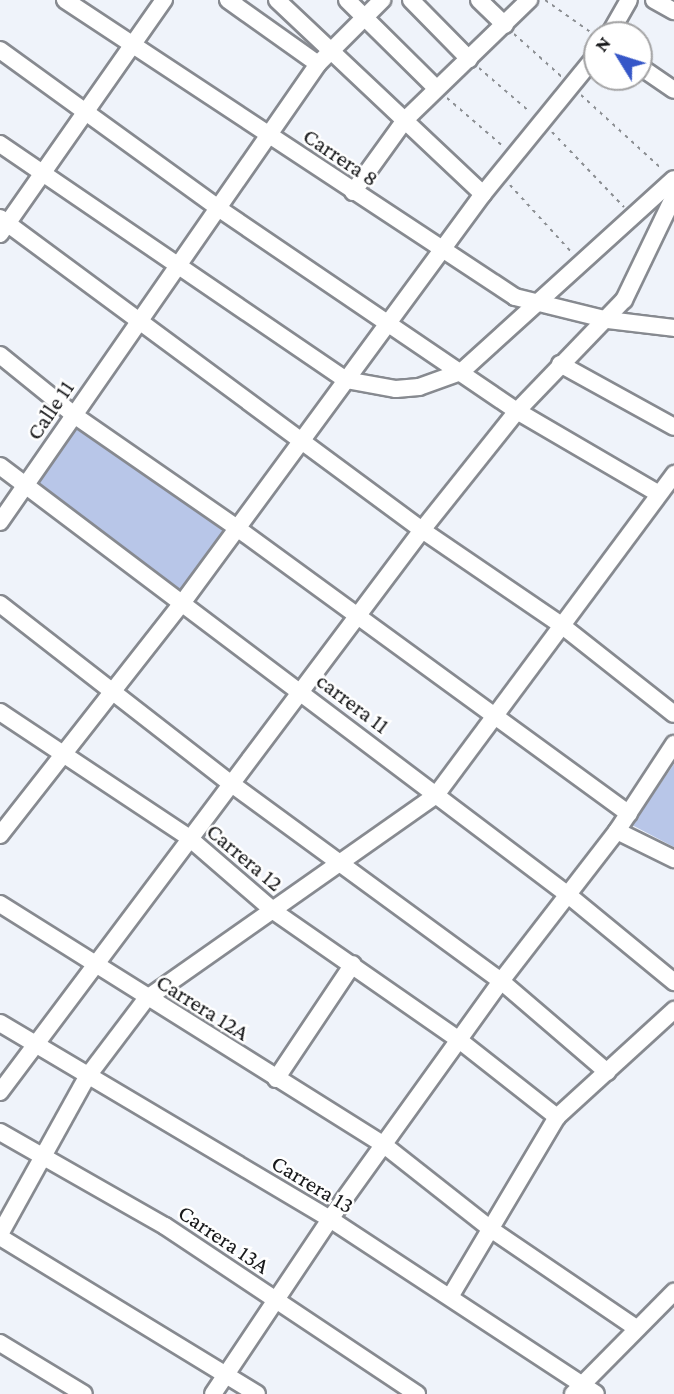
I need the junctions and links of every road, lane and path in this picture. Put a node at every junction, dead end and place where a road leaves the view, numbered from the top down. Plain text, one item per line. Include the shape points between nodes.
1 (65, 0) edge
2 (164, 0) edge
3 (229, 0) edge
4 (277, 0) edge
5 (347, 0) edge
6 (382, 0) edge
7 (411, 0) edge
8 (479, 0) edge
9 (529, 0) edge
10 (545, 0) edge
11 (629, 0) edge
12 (654, 0) edge
13 (674, 11) edge
14 (365, 18) junction
15 (617, 21) edge
16 (505, 25) junction
17 (583, 27) edge
18 (132, 46) junction
19 (331, 48) junction
20 (0, 50) edge
21 (469, 59) junction
22 (318, 64) junction
23 (583, 72) edge
24 (653, 76) edge
25 (572, 87) junction
26 (436, 88) junction
27 (674, 90) edge
28 (87, 110) junction
29 (405, 120) junction
30 (543, 123) junction
31 (267, 136) junction
32 (0, 144) edge
33 (516, 156) junction
34 (44, 175) junction
35 (500, 175) junction
36 (674, 179) edge
37 (353, 192) junction
38 (483, 194) junction
39 (674, 196) edge
40 (218, 208) junction
41 (632, 215) junction
42 (2, 225) edge
43 (440, 250) junction
44 (580, 261) junction
45 (179, 267) junction
46 (534, 303) junction
47 (387, 320) junction
48 (607, 320) junction
49 (138, 324) junction
50 (674, 328) edge
51 (0, 355) edge
52 (560, 364) junction
53 (461, 372) junction
54 (346, 380) junction
55 (517, 411) junction
56 (74, 415) junction
57 (674, 426) edge
58 (303, 440) junction
59 (0, 466) edge
60 (674, 474) edge
61 (27, 486) junction
62 (659, 494) junction
63 (0, 522) edge
64 (237, 528) junction
65 (422, 530) junction
66 (183, 602) junction
67 (0, 604) edge
68 (359, 617) junction
69 (560, 624) junction
70 (113, 692) junction
71 (300, 692) junction
72 (0, 712) edge
73 (674, 714) edge
74 (496, 717) junction
75 (674, 744) edge
76 (62, 755) junction
77 (229, 782) junction
78 (436, 794) junction
79 (629, 814) junction
80 (617, 831) junction
81 (0, 835) edge
82 (188, 837) junction
83 (674, 859) edge
84 (345, 863) junction
85 (566, 894) junction
86 (0, 904) edge
87 (275, 912) junction
88 (94, 964) junction
89 (352, 964) junction
90 (501, 981) junction
91 (674, 982) edge
92 (146, 999) junction
93 (674, 1010) edge
94 (0, 1023) edge
95 (459, 1040) junction
96 (35, 1044) junction
97 (607, 1072) junction
98 (87, 1077) junction
99 (276, 1079) junction
100 (0, 1091) edge
101 (557, 1117) junction
102 (0, 1132) edge
103 (384, 1145) junction
104 (40, 1158) junction
105 (330, 1219) junction
106 (492, 1230) junction
107 (0, 1236) edge
108 (674, 1292) edge
109 (450, 1297) junction
110 (275, 1300) junction
111 (636, 1328) junction
112 (0, 1343) edge
113 (227, 1375) junction
114 (584, 1390) edge
115 (84, 1394) edge
116 (213, 1394) edge
117 (257, 1394) edge
118 (417, 1394) edge

1 - 18 street, Carrera 8
2 - 18 street
3 - 22 street
4 - 19 street
5 - 14 street
6 - 14 street, Calle 11
7 - 21 street
8 - 16 street
9 - 16 street
10 - 17 path
11 - 15 street
12 - 13 street
14 - 19 street, Calle 11
14 - 26 street
16 - 21 street
16 - 25 path
18 - 28 street
18 - 31 street, Carrera 8
19 - 22 street, Calle 11
19 - 29 street
20 - 28 street
21 - 26 street
21 - 30 path
22 - 31 street, Calle 11
23 - 25 street
24 - 27 street
25 - 30 street
25 - 36 path
26 - 29 street
26 - 33 path
28 - 34 street
28 - 40 street
29 - 37 street
29 - 38 street
30 - 33 street
30 - 41 path
31 - 37 street, Carrera 8
31 - 40 street, Calle 11
32 - 34 street
33 - 35 street
34 - 42 street
34 - 45 street
35 - 38 street
35 - 44 path
36 - 41 street
37 - 43 street, Carrera 8
38 - 43 street
39 - 48 street via 635,281
40 - 45 street, Calle 11
40 - 47 street
41 - 44 street
42 - 49 street
43 - 46 street, Carrera 8
43 - 47 street
44 - 46 street
45 - 49 street, Calle 11
45 - 54 street
46 - 48 street, Carrera 8
46 - 53 street
47 - 53 street
47 - 54 street
48 - 50 street, Carrera 8
48 - 52 street
49 - 56 street, Calle 11
49 - 58 street
51 - 56 street
52 - 55 street
52 - 57 street
53 - 54 street via 419,387 396,389
53 - 55 street
54 - 58 street
55 - 62 street
55 - 65 street
56 - 61 street, Calle 11
56 - 64 street
58 - 64 street
58 - 65 street
59 - 61 street, carrera 11
60 - 62 street
61 - 63 street, Calle 11
61 - 66 street, carrera 11
62 - 69 street
64 - 66 street
64 - 68 street
65 - 68 street
65 - 69 street
66 - 70 street
66 - 71 street, carrera 11
67 - 70 street
68 - 71 street
68 - 74 street
69 - 73 street
69 - 74 street
70 - 76 street
70 - 77 street
71 - 77 street
71 - 78 street, carrera 11
72 - 76 street, Carrera 12
74 - 78 street
74 - 79 street
75 - 79 street
76 - 81 street
76 - 82 street, Carrera 12
77 - 82 street
77 - 84 street
78 - 84 street
78 - 85 street, carrera 11
79 - 80 street
80 - 83 street
80 - 85 street
82 - 87 street, Carrera 12
82 - 88 street
84 - 87 street
84 - 90 street
85 - 90 street
85 - 91 street, carrera 11
86 - 88 street, Carrera 12A
87 - 89 street, Carrera 12
87 - 92 street
88 - 92 street, Carrera 12A
88 - 96 street
89 - 95 street, Carrera 12
89 - 99 street
90 - 95 street
90 - 97 street
92 - 98 street
92 - 99 street, Carrera 12A
93 - 97 street
94 - 96 street, Carrera 13
95 - 101 street, Carrera 12
95 - 103 street
96 - 98 street, Carrera 13
96 - 100 street
97 - 101 street
98 - 104 street
98 - 105 street, Carrera 13
99 - 103 street, Carrera 12A
101 - 106 street
102 - 104 street, Carrera 13A
103 - 105 street
103 - 106 street, Carrera 12A
104 - 107 street
104 - 110 street, Carrera 13A via 166,1226
105 - 109 street, Carrera 13
105 - 110 street
106 - 109 street
106 - 111 street, Carrera 12A
107 - 113 street
108 - 111 street
109 - 114 street, Carrera 13
110 - 113 street
110 - 118 street, Carrera 13A
111 - 114 street
112 - 115 street
113 - 116 street
113 - 117 street

